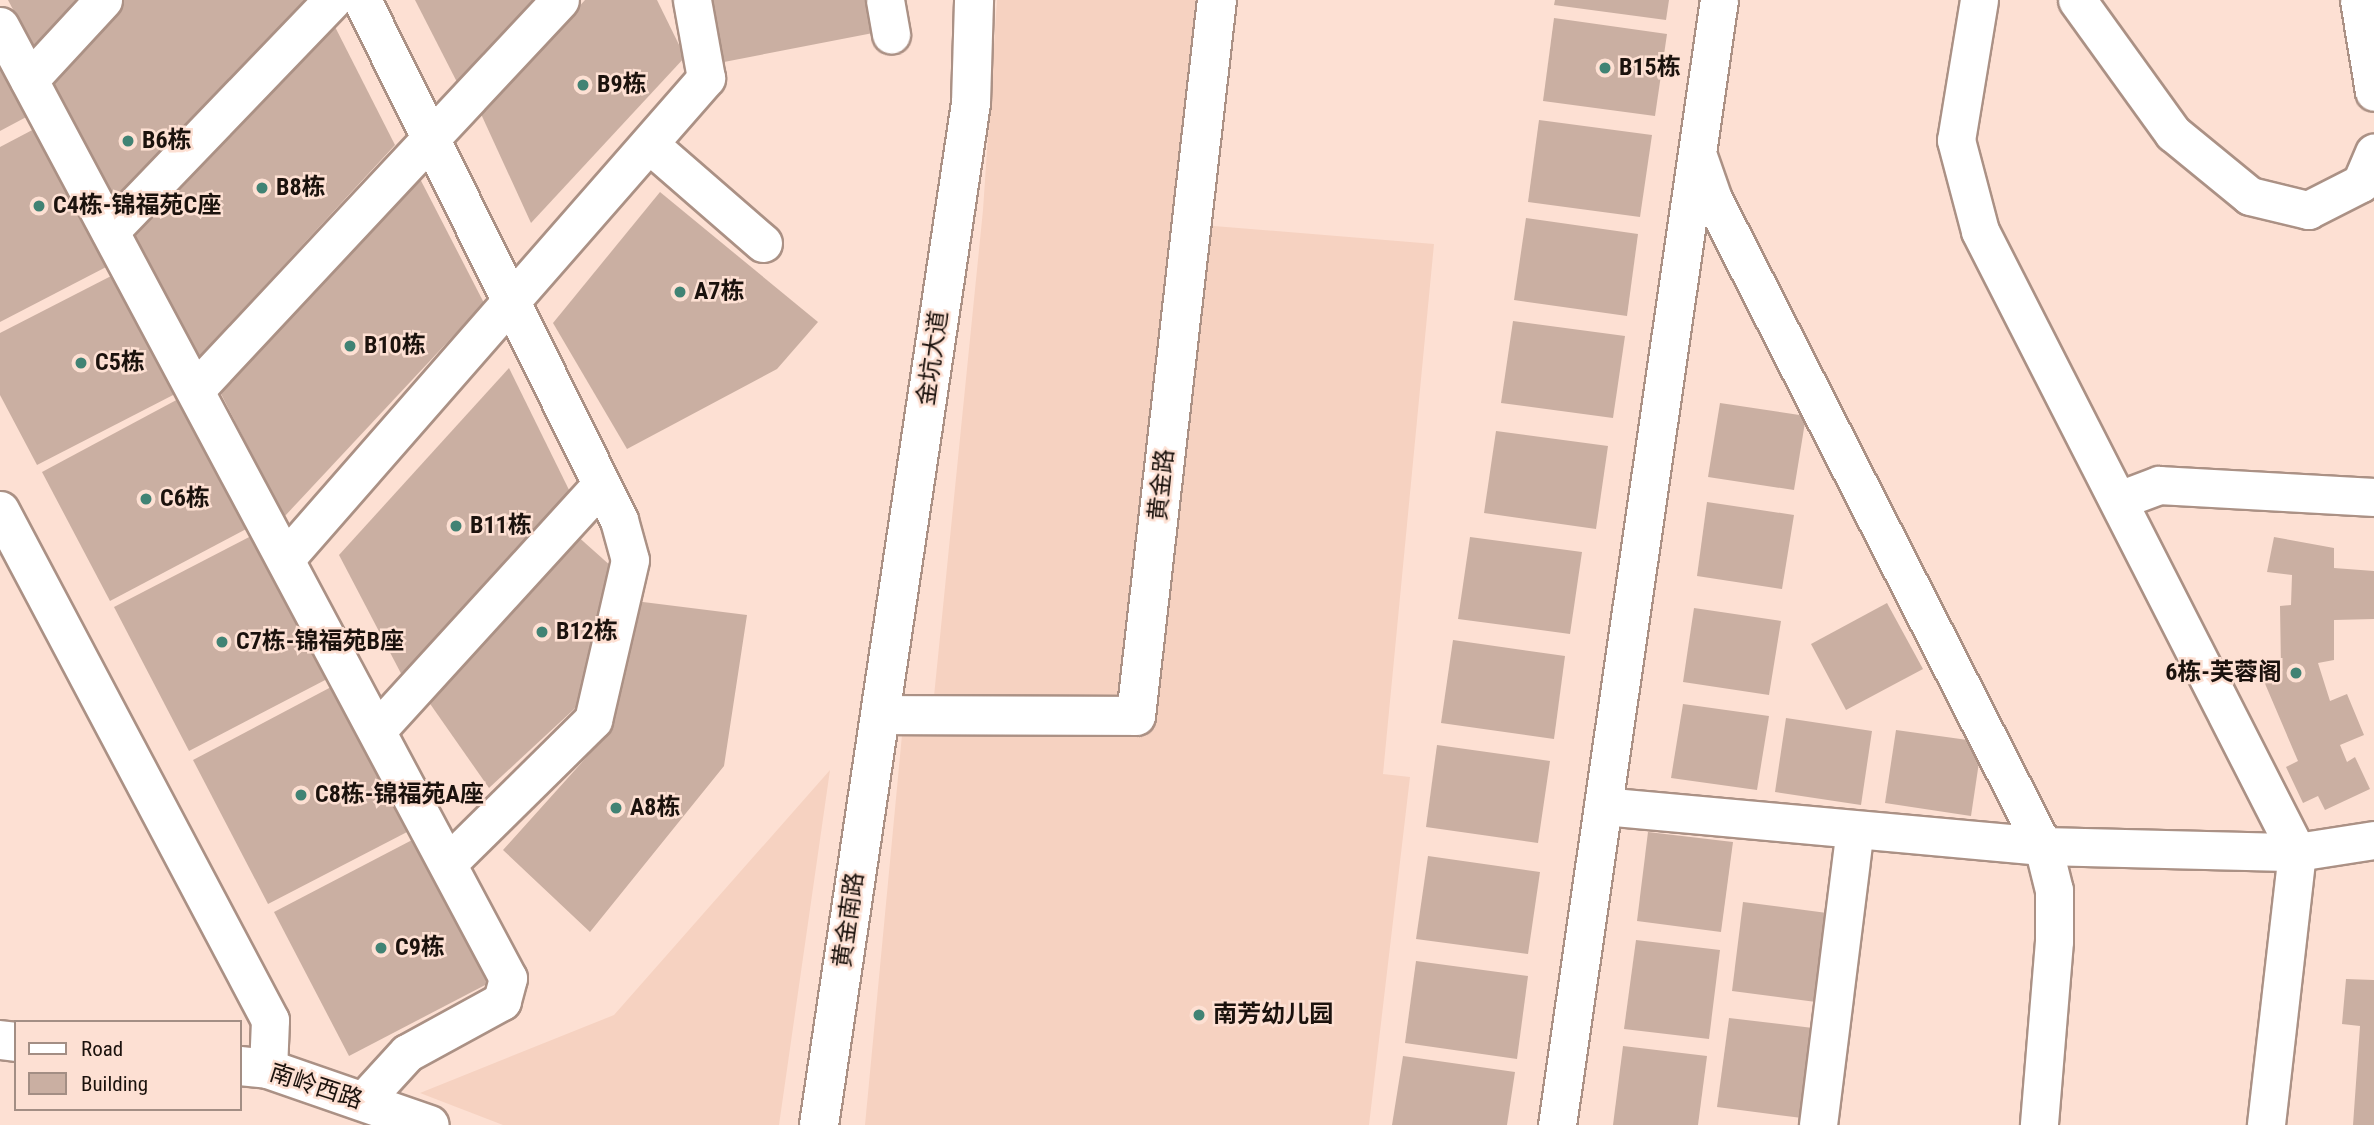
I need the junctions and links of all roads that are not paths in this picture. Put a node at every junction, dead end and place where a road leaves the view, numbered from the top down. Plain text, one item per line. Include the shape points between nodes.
1 (103, 0) edge
2 (332, 0) edge
3 (362, 0) edge
4 (559, 0) edge
5 (692, 0) edge
6 (974, 0) edge
7 (1217, 0) edge
8 (1718, 0) edge
9 (1979, 0) edge
10 (2077, 0) edge
11 (2359, 0) edge
12 (0, 26) edge
13 (29, 80) junction
14 (2374, 93) edge
15 (430, 138) junction
16 (649, 144) junction
17 (2374, 152) edge
18 (1697, 154) junction
19 (110, 231) junction
20 (764, 243) dead end
21 (511, 302) junction
22 (195, 390) junction
23 (601, 485) junction
24 (2374, 497) edge
25 (2119, 500) junction
26 (0, 510) edge
27 (286, 558) junction
28 (880, 715) junction
29 (378, 729) junction
30 (1603, 806) junction
31 (1855, 830) junction
32 (2374, 840) edge
33 (2043, 846) junction
34 (2297, 852) junction
35 (449, 862) junction
36 (254, 1068) edge
37 (363, 1101) junction
38 (430, 1125) edge
39 (818, 1125) edge
40 (1557, 1125) edge
41 (1818, 1125) edge
42 (2039, 1125) edge
43 (2266, 1125) edge

1 - 13 street
2 - 19 street
3 - 15 street
4 - 15 street
5 - 16 street via 706,78
6 - 28 street, 金坑大道 via 971,103
7 - 28 street, 黄金路 via 1136,716
8 - 18 street
9 - 25 street via 1956,140 1980,231
10 - 17 street via 2173,132 2250,196 2308,210 2361,183
11 - 14 street
12 - 13 street
13 - 19 street
15 - 21 street
15 - 22 street
16 - 20 street
16 - 21 street
18 - 30 street
18 - 33 street via 1713,199
19 - 22 street
21 - 23 street
21 - 27 street
22 - 27 street
23 - 29 street
23 - 35 street via 630,560 593,720
24 - 25 street via 2159,485
25 - 34 street
26 - 36 street via 270,1020
27 - 29 street
28 - 39 street, 黄金南路
29 - 35 street
30 - 31 street
30 - 40 street
31 - 33 street
31 - 41 street
32 - 34 street
33 - 34 street
33 - 42 street via 2054,890 2054,940
34 - 43 street
35 - 37 street via 508,978 502,1002 407,1053
36 - 37 street, 南岭西路
37 - 38 street, 南岭西路

